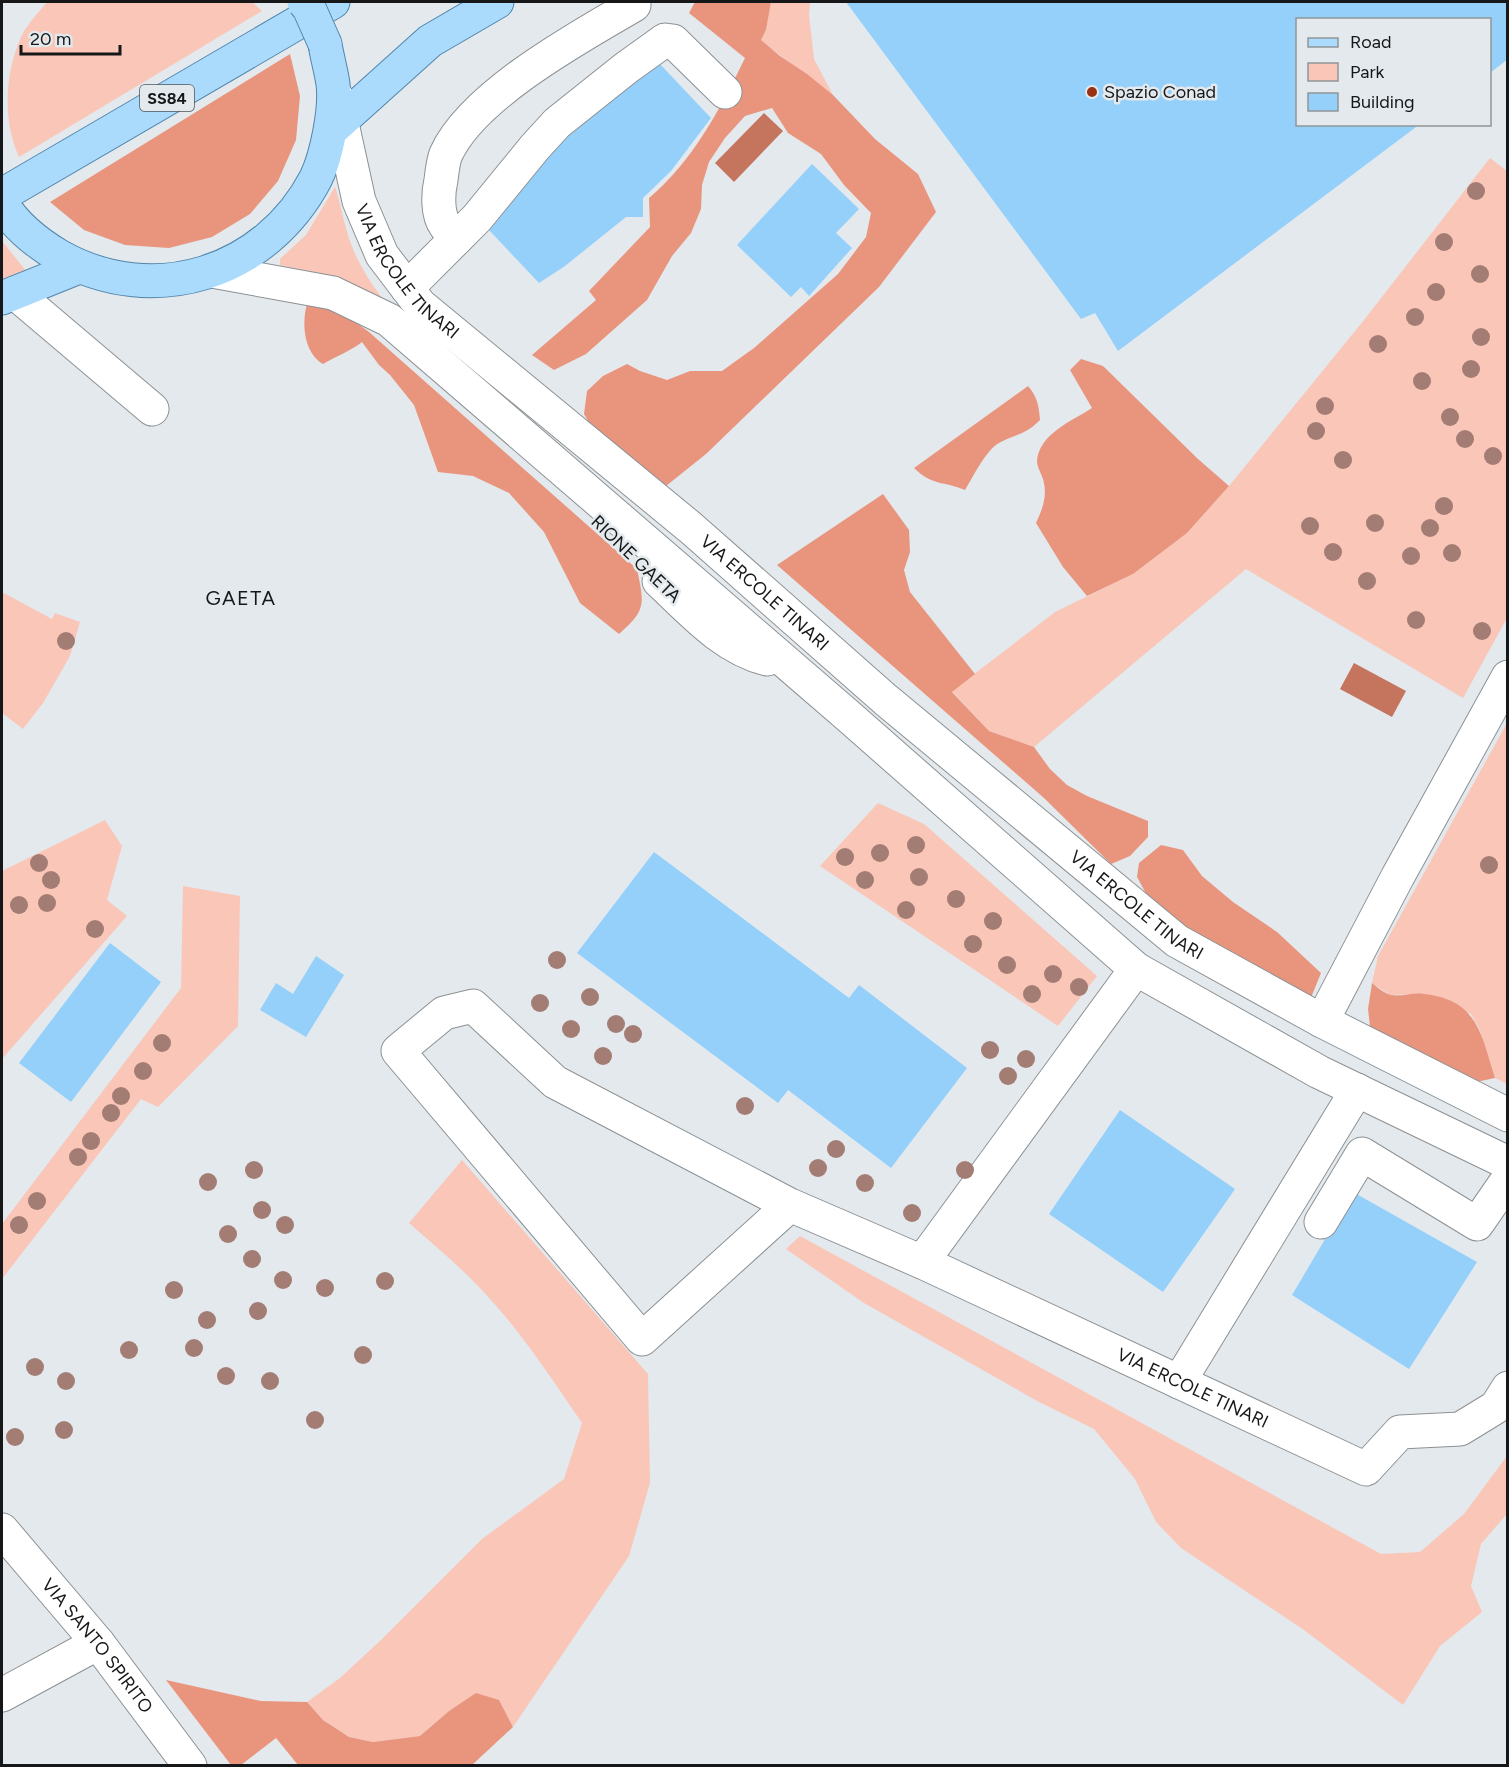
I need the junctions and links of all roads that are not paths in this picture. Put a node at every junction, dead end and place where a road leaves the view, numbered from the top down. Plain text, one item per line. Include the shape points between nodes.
1 (304, 2) edge
2 (333, 2) edge
3 (497, 2) edge
4 (633, 3) edge
5 (655, 47) junction
6 (725, 92) dead end
7 (336, 126) junction
8 (4, 204) edge
9 (457, 238) junction
10 (79, 267) junction
11 (212, 271) junction
12 (407, 288) junction
13 (8, 295) edge
14 (152, 409) dead end
15 (1508, 677) edge
16 (1136, 969) junction
17 (1322, 1021) junction
18 (1357, 1090) junction
19 (1508, 1115) edge
20 (1508, 1163) edge
21 (1508, 1179) edge
22 (790, 1205) junction
23 (1322, 1222) dead end
24 (922, 1262) junction
25 (1179, 1382) junction
26 (1508, 1388) edge
27 (2, 1530) edge
28 (98, 1643) junction
29 (2, 1695) edge
30 (190, 1766) edge

1 - 7 main road, VIA ERCOLE TINARI, bridge via 327,57
2 - 8 main road, SS84
3 - 7 main road via 430,41
4 - 5 street
4 - 9 street via 562,47 479,109 461,130 446,155 439,186 444,224
5 - 6 street via 665,40 673,41
5 - 9 street via 557,123
7 - 11 main road, VIA ERCOLE TINARI via 316,176 290,217 254,250
7 - 12 street, VIA ERCOLE TINARI via 359,201 382,255
8 - 10 main road, VIA ERCOLE TINARI via 40,245
9 - 12 street
10 - 11 main road, VIA ERCOLE TINARI via 122,280 167,281
10 - 13 main road
11 - 16 street, VIA ERCOLE TINARI via 333,293 389,320
12 - 17 street, VIA ERCOLE TINARI via 420,305 1177,941
13 - 14 street
15 - 17 street
16 - 18 street, VIA ERCOLE TINARI
16 - 24 street
17 - 19 street, VIA ERCOLE TINARI
18 - 20 street, VIA ERCOLE TINARI
18 - 25 street
21 - 23 street via 1477,1224 1362,1154
22 - 22 street, VIA ERCOLE TINARI via 555,1082 473,1006 444,1013 398,1051 642,1340
22 - 24 street, VIA ERCOLE TINARI
24 - 25 street, VIA ERCOLE TINARI
25 - 26 street, VIA ERCOLE TINARI via 1366,1470 1400,1432 1460,1429 1496,1407
27 - 28 street, VIA SANTO SPIRITO
28 - 29 street
28 - 30 street, VIA SANTO SPIRITO

